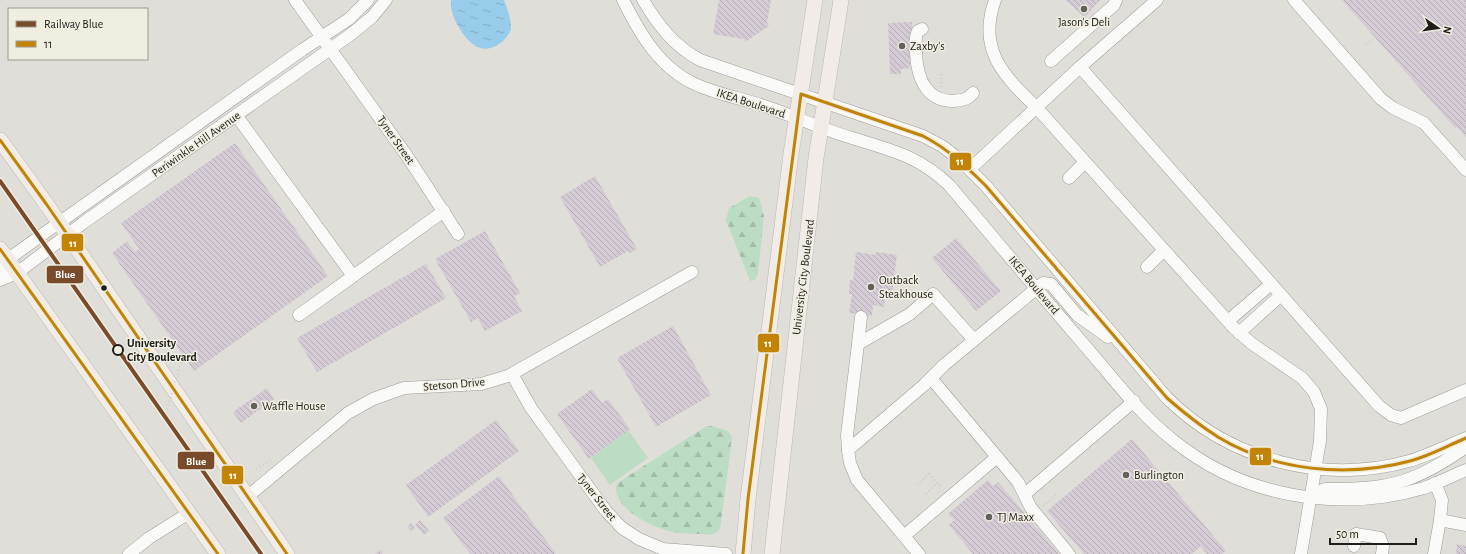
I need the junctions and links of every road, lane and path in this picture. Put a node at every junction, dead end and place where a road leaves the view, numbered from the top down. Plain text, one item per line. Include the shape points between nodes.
1 (295, 0) edge
2 (368, 0) edge
3 (386, 0) edge
4 (623, 0) edge
5 (643, 0) edge
6 (815, 0) edge
7 (841, 0) edge
8 (995, 0) edge
9 (1116, 0) edge
10 (1157, 0) edge
11 (1294, 0) edge
12 (922, 29) dead end
13 (1377, 35) dead end
14 (321, 37) junction
15 (1366, 45) dead end
16 (330, 49) junction
17 (1051, 61) dead end
18 (1080, 67) junction
19 (941, 72) dead end
20 (941, 89) dead end
21 (973, 93) dead end
22 (801, 94) junction
23 (825, 102) junction
24 (1037, 108) junction
25 (236, 116) junction
26 (797, 119) junction
27 (821, 127) junction
28 (0, 140) edge
29 (1086, 162) junction
30 (970, 169) junction
31 (1466, 170) edge
32 (1069, 178) dead end
33 (444, 212) junction
34 (63, 229) junction
35 (458, 234) dead end
36 (1164, 250) junction
37 (2, 260) edge
38 (1147, 267) dead end
39 (692, 272) dead end
40 (17, 273) junction
41 (353, 276) junction
42 (0, 280) edge
43 (1271, 284) junction
44 (1036, 288) junction
45 (1281, 295) junction
46 (299, 315) dead end
47 (861, 316) dead end
48 (1228, 321) junction
49 (1240, 333) junction
50 (974, 340) junction
51 (858, 344) junction
52 (1119, 344) junction
53 (183, 354) dead end
54 (512, 374) junction
55 (931, 378) junction
56 (1466, 390) edge
57 (1134, 401) junction
58 (164, 421) dead end
59 (1466, 438) edge
60 (1466, 447) edge
61 (848, 450) junction
62 (997, 457) junction
63 (271, 460) dead end
64 (1316, 468) junction
65 (256, 469) dead end
66 (1466, 470) edge
67 (1435, 483) junction
68 (937, 484) junction
69 (917, 485) dead end
70 (926, 494) dead end
71 (1025, 494) junction
72 (1056, 495) dead end
73 (247, 497) junction
74 (949, 497) junction
75 (1311, 498) junction
76 (1041, 508) dead end
77 (189, 513) junction
78 (1440, 520) junction
79 (1466, 525) edge
80 (904, 536) junction
81 (1354, 546) dead end
82 (129, 554) edge
83 (218, 554) edge
84 (287, 554) edge
85 (726, 554) edge
86 (743, 554) edge
87 (772, 554) edge
88 (919, 554) edge
89 (1069, 554) edge
90 (1301, 554) edge
91 (1382, 554) edge
92 (1434, 554) edge

1 - 14 street, Tyner Street
2 - 14 street, Periwinkle Hill Avenue via 349,19
3 - 16 street, Periwinkle Hill Avenue via 366,23
4 - 26 street, IKEA Boulevard via 647,43 681,77 698,86
5 - 22 street, IKEA Boulevard via 666,33 691,55 724,69
6 - 22 main road
7 - 23 main road, University City Boulevard
8 - 24 street via 989,28 994,57 1005,76
9 - 17 street via 1114,5
10 - 18 street
11 - 31 street via 1386,103 1424,123
12 - 21 street via 916,36 917,67 926,88 938,98 948,101 966,99
13 - 15 path
14 - 16 street, Tyner Street
14 - 34 street, Periwinkle Hill Avenue
16 - 25 street, Periwinkle Hill Avenue
16 - 33 street, Tyner Street
18 - 24 street
18 - 43 street
19 - 20 path
22 - 23 street, IKEA Boulevard
22 - 26 main road
23 - 27 main road, University City Boulevard
23 - 30 street, IKEA Boulevard via 923,136 942,146
24 - 29 street
24 - 30 street
25 - 34 street, Periwinkle Hill Avenue
25 - 41 street
26 - 27 street, IKEA Boulevard
26 - 86 main road
27 - 44 street, IKEA Boulevard via 899,152 937,173
27 - 87 main road, University City Boulevard
28 - 34 main road
29 - 32 street
29 - 36 street
30 - 52 street, IKEA Boulevard
33 - 35 street, Tyner Street
33 - 41 street
34 - 37 street, Periwinkle Hill Avenue
34 - 40 street, Periwinkle Hill Avenue
34 - 73 main road
36 - 38 street
36 - 48 street
37 - 40 main road
39 - 54 street, Stetson Drive
40 - 42 street, Periwinkle Hill Avenue
40 - 77 main road
41 - 46 street
43 - 45 street
43 - 48 street
44 - 50 street
44 - 52 street via 1045,282 1051,284 1077,315
44 - 57 street, IKEA Boulevard
45 - 49 street
45 - 56 street via 1374,402 1396,418 1406,417
47 - 51 street
48 - 49 street
49 - 64 street via 1260,350 1302,378 1314,392 1322,417
50 - 51 street via 933,294 906,317
50 - 55 street
51 - 61 street via 847,436
52 - 64 street, IKEA Boulevard via 1175,406 1213,435 1263,458
53 - 58 path, bridge
54 - 73 street, Stetson Drive via 481,384 404,388 373,399 348,413
54 - 85 street, Tyner Street via 521,393 548,432 606,511 622,528 639,539 663,549
55 - 61 street
55 - 62 street
57 - 71 street
57 - 75 street, IKEA Boulevard via 1172,440 1200,459 1269,490
59 - 64 street, IKEA Boulevard via 1396,464 1354,470
60 - 75 street via 1428,472 1408,480 1381,487 1326,489 1317,492
61 - 80 street via 857,480
62 - 71 street
62 - 74 street
63 - 65 path
64 - 75 street
66 - 67 street, IKEA Boulevard
67 - 75 street, IKEA Boulevard via 1396,494 1361,499
67 - 78 street via 1442,500
68 - 69 path via 929,474
68 - 70 path
68 - 74 path
71 - 89 street via 1031,508
72 - 76 path
73 - 84 main road
74 - 80 street
75 - 90 street
77 - 82 street
77 - 83 main road
78 - 79 street
78 - 92 street
80 - 88 street
81 - 91 street via 1356,534 1380,538

